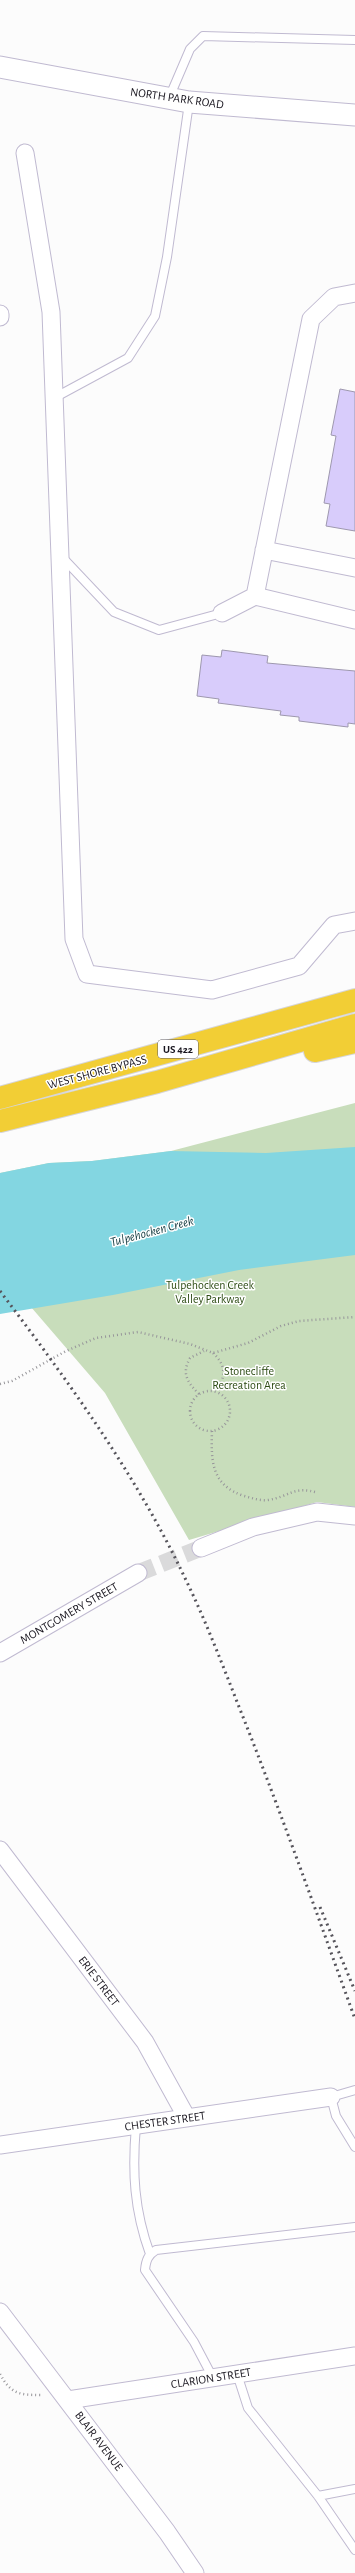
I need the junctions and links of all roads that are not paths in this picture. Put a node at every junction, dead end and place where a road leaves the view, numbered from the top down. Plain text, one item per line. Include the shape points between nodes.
1 (355, 40) edge
2 (0, 67) edge
3 (169, 99) junction
4 (189, 102) junction
5 (355, 115) edge
6 (25, 153) dead end
7 (355, 293) edge
8 (54, 398) junction
9 (264, 550) junction
10 (60, 555) junction
11 (355, 568) edge
12 (255, 596) junction
13 (222, 613) joint
14 (355, 620) edge
15 (355, 921) edge
16 (355, 1000) edge
17 (355, 1025) edge
18 (355, 1042) edge
19 (0, 1098) edge
20 (0, 1121) edge
21 (355, 1516) edge
22 (201, 1548) tunnel mouth
23 (138, 1573) tunnel mouth
24 (0, 1653) edge
25 (0, 1850) edge
26 (355, 2090) edge
27 (330, 2097) junction
28 (188, 2118) junction
29 (136, 2125) junction
30 (0, 2145) edge
31 (355, 2147) edge
32 (355, 2227) edge
33 (150, 2254) junction
34 (0, 2312) edge
35 (355, 2356) edge
36 (237, 2374) junction
37 (212, 2378) junction
38 (63, 2394) junction
39 (355, 2489) edge
40 (318, 2496) junction
41 (355, 2550) edge
42 (195, 2573) edge

1 - 3 lane via 203,36 190,49
2 - 3 street, NORTH PARK ROAD
3 - 4 street, NORTH PARK ROAD
4 - 5 street, NORTH PARK ROAD
4 - 8 lane via 168,258 156,316 128,358
6 - 8 street via 51,312
7 - 9 street via 334,297 310,319
8 - 10 street
9 - 11 street
9 - 12 street
10 - 13 lane via 114,612 159,630
10 - 15 street via 74,939 87,974 212,990 299,966 334,925
12 - 13 street
12 - 14 street
16 - 19 highway, WEST SHORE BYPASS / US 422
17 - 20 highway, WEST SHORE BYPASS / US 422 via 158,1082
18 - 20 highway
21 - 22 street via 317,1512 252,1527
23 - 24 street, MONTGOMERY STREET
25 - 28 street, ERIE STREET via 145,2042
26 - 27 lane
27 - 28 street, CHESTER STREET
27 - 31 lane via 336,2116
28 - 29 street, CHESTER STREET
29 - 30 street, CHESTER STREET
29 - 33 lane via 133,2165 137,2208 139,2223
32 - 33 lane via 156,2250
33 - 37 lane via 146,2260 145,2270 194,2342
34 - 38 street, BLAIR AVENUE
35 - 36 street, CLARION STREET
36 - 37 street, CLARION STREET
36 - 40 lane via 248,2408
37 - 38 street, CLARION STREET
38 - 42 street, BLAIR AVENUE
39 - 40 lane
40 - 41 lane

